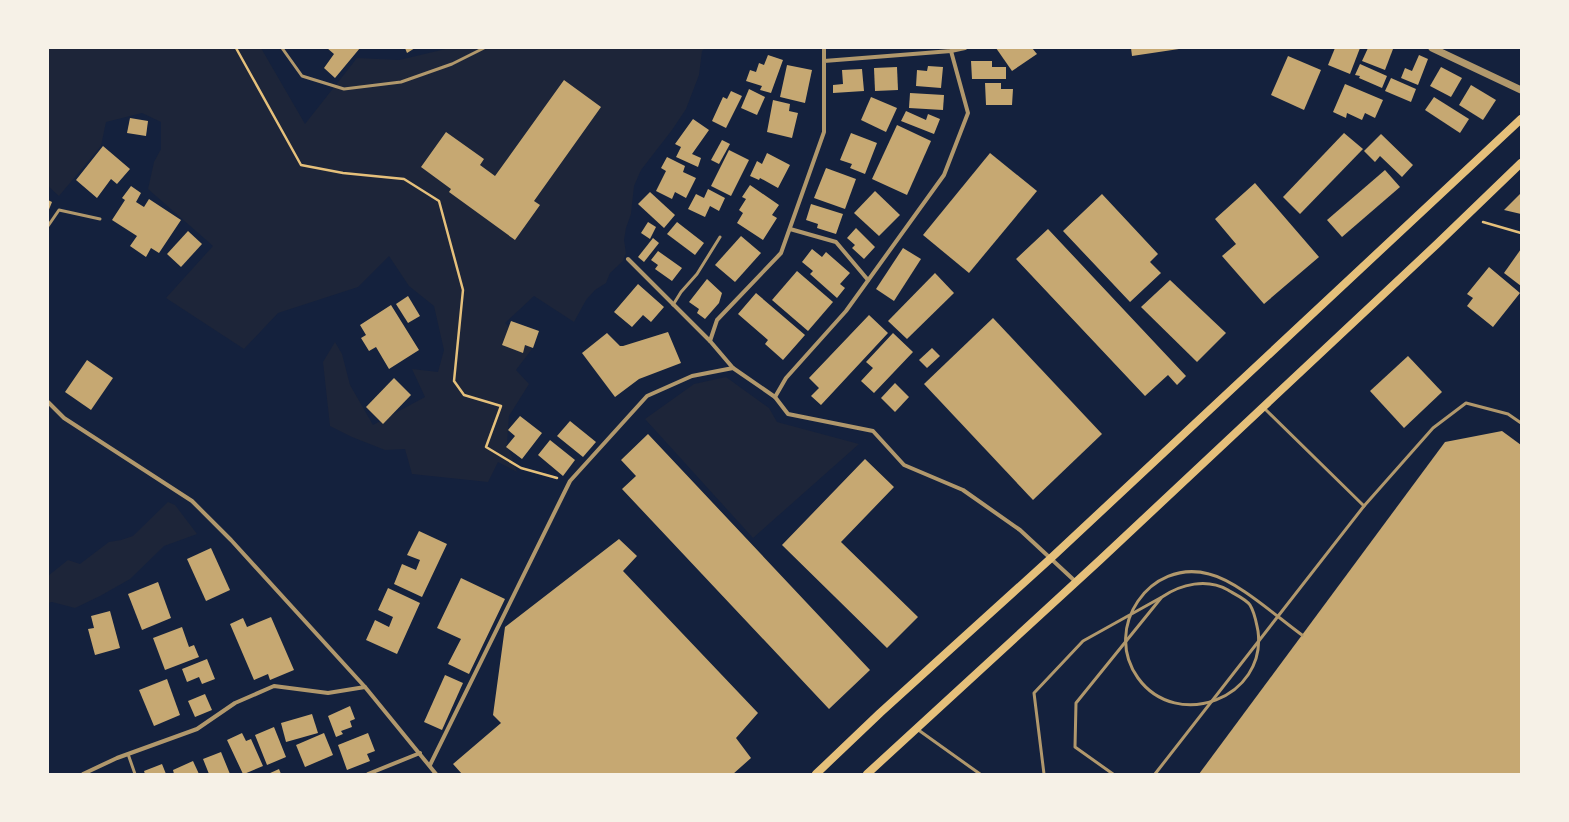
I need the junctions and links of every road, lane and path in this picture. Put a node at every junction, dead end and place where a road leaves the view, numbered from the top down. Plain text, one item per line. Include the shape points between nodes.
1 (236, 48) edge
2 (282, 48) edge
3 (484, 48) edge
4 (824, 48) edge
5 (965, 48) edge
6 (1432, 48) edge
7 (951, 51) junction
8 (824, 61) junction
9 (1521, 90) edge
10 (1521, 119) edge
11 (1521, 163) edge
12 (1468, 214) junction
13 (100, 219) dead end
14 (48, 226) edge
15 (790, 229) junction
16 (1521, 232) edge
17 (720, 237) dead end
18 (628, 259) dead end
19 (868, 280) junction
20 (673, 305) junction
21 (710, 341) junction
22 (733, 368) junction
23 (775, 398) junction
24 (48, 402) edge
25 (1263, 407) junction
26 (1521, 423) edge
27 (570, 481) junction
28 (1364, 506) junction
29 (1050, 559) junction
30 (1076, 582) junction
31 (1162, 597) junction
32 (1302, 635) dead end
33 (365, 687) junction
34 (917, 729) junction
35 (128, 754) junction
36 (420, 754) junction
37 (430, 765) junction
38 (83, 774) edge
39 (135, 774) edge
40 (368, 774) edge
41 (436, 774) edge
42 (816, 774) edge
43 (867, 774) edge
44 (980, 774) edge
45 (1044, 774) edge
46 (1113, 774) edge
47 (1156, 774) edge

1 - 27 path via 301,164 343,173 404,179 439,201 463,290 454,381 464,395 501,406 486,447 521,468
2 - 3 lane via 302,76 344,89 401,82 452,64
4 - 8 street
5 - 7 street
6 - 9 street
7 - 8 street
7 - 19 street via 968,113 944,175
8 - 15 street via 824,132
10 - 29 main road
11 - 12 main road
12 - 16 path via 1482,222
12 - 25 main road
13 - 14 lane via 59,210
15 - 19 street via 836,242
15 - 21 street via 781,253 717,320
17 - 20 lane via 697,274
18 - 20 street
19 - 23 street via 846,311 786,378
20 - 21 street
21 - 22 street
22 - 23 street
22 - 27 street via 692,376 647,396
23 - 29 street via 788,414 873,432 904,465 963,490 1020,530
24 - 33 street via 64,418 192,501
25 - 28 lane
25 - 30 main road
26 - 28 lane via 1508,414 1466,403 1433,428
27 - 37 street
28 - 47 lane
29 - 30 street
29 - 42 main road
30 - 34 main road
31 - 32 lane via 1185,585 1202,583 1222,587 1249,604 1256,620 1259,638 1257,655 1250,671 1242,683 1230,693 1203,704 1188,706 1173,703 1147,688 1134,670 1126,649 1128,620 1134,606 1144,592 1158,581 1174,574 1191,572 1209,574 1225,580
31 - 45 lane via 1083,641 1034,693
31 - 46 lane via 1076,703 1075,747
33 - 35 street via 328,693 274,686 235,703 197,729
33 - 36 street
34 - 43 main road
34 - 44 lane
35 - 38 street
35 - 39 lane
36 - 37 street
36 - 40 street
37 - 41 street

